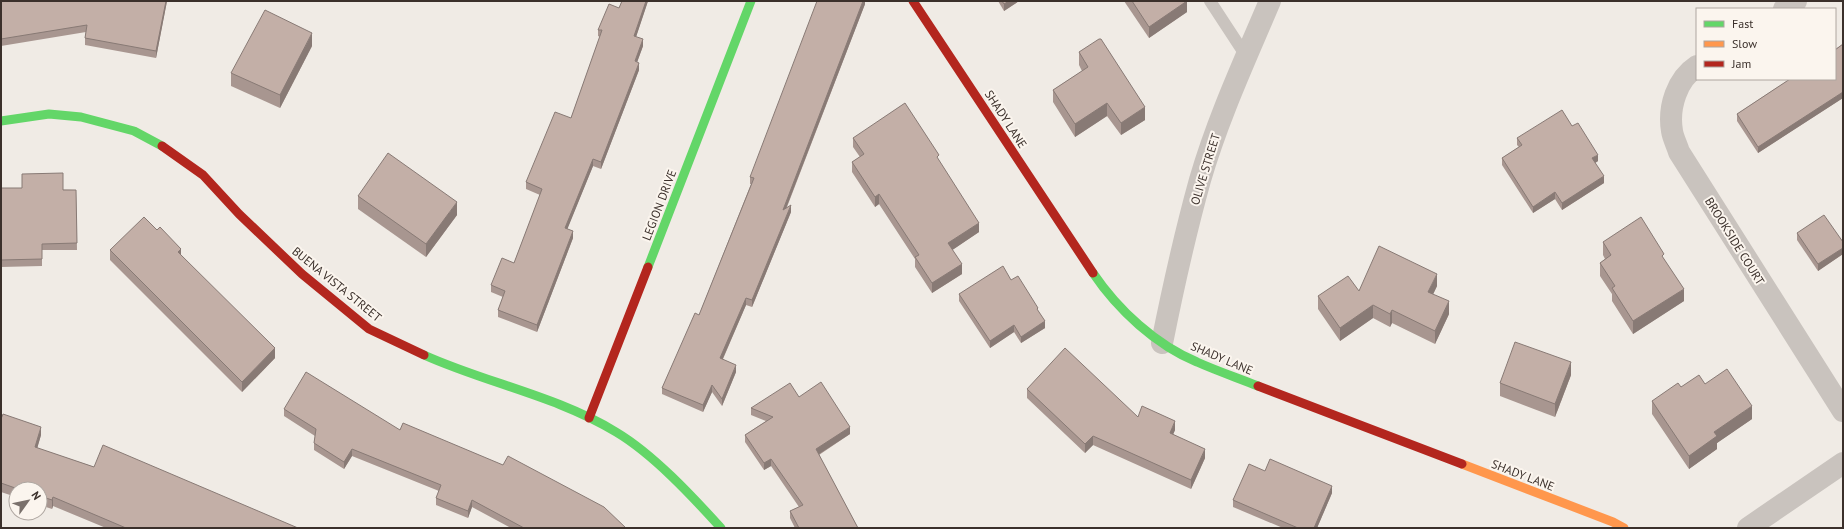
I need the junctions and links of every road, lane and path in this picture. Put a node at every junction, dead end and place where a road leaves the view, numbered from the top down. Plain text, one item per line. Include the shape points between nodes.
1 (751, 1) edge
2 (913, 1) edge
3 (1210, 1) edge
4 (1270, 1) edge
5 (1796, 1) edge
6 (1786, 8) edge
7 (1246, 56) junction
8 (1696, 67) edge
9 (1, 121) edge
10 (1162, 343) junction
11 (1843, 411) edge
12 (589, 418) junction
13 (1843, 463) edge
14 (721, 528) edge
15 (1624, 528) edge
16 (1748, 528) edge

1 - 12 street, LEGION DRIVE
2 - 10 street, SHADY LANE via 1098,282 1128,315
3 - 7 lane
4 - 7 street, OLIVE STREET
5 - 6 street
7 - 10 street, OLIVE STREET via 1201,179 1176,274
8 - 11 street, BROOKSIDE COURT via 1678,88 1671,109 1672,131 1679,152
9 - 12 street, BUENA VISTA STREET via 49,114 81,117 134,131 170,150 203,174 302,274 369,329 453,368
10 - 15 street, SHADY LANE via 1196,362
12 - 14 street, BUENA VISTA STREET via 616,432 642,451 689,493
13 - 16 street

